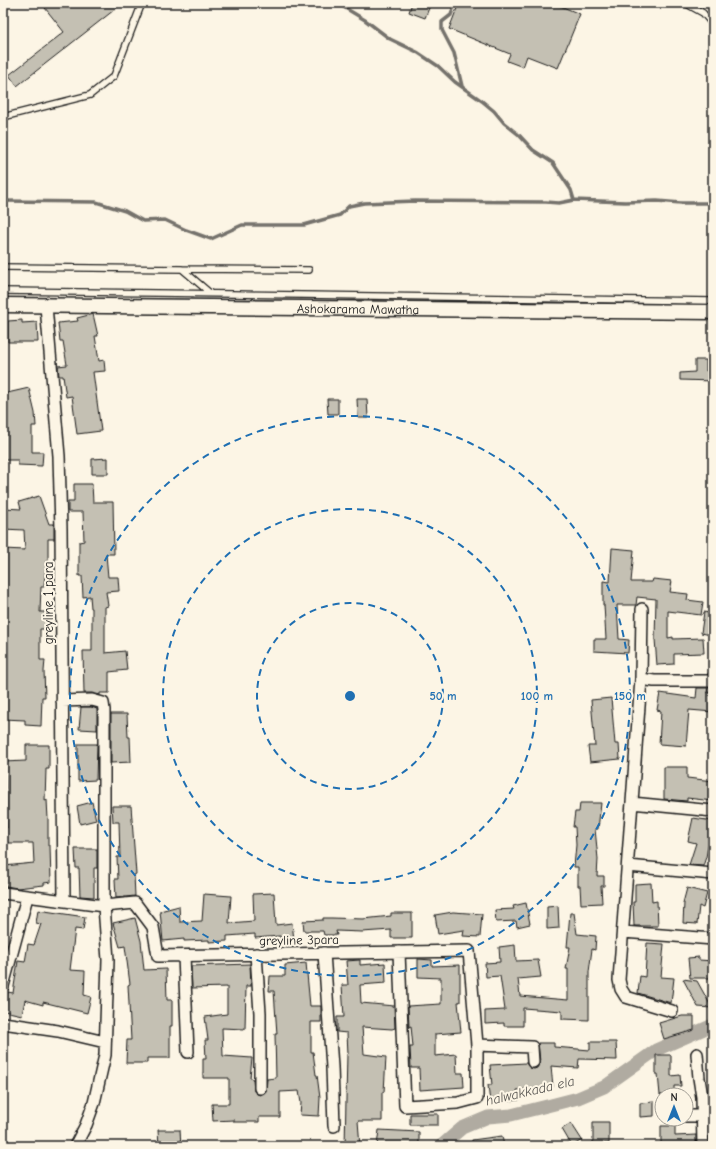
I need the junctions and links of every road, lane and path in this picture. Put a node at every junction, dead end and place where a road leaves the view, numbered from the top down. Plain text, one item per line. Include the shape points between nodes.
1 (142, 3) edge
2 (685, 3) edge
3 (713, 25) edge
4 (3, 117) edge
5 (3, 267) edge
6 (182, 269) junction
7 (309, 270) dead end
8 (3, 291) edge
9 (210, 293) junction
10 (713, 301) edge
11 (3, 305) edge
12 (46, 306) junction
13 (713, 312) edge
14 (642, 609) dead end
15 (713, 678) edge
16 (641, 680) junction
17 (62, 701) junction
18 (632, 803) junction
19 (713, 811) edge
20 (628, 866) junction
21 (713, 874) edge
22 (3, 893) edge
23 (27, 897) junction
24 (64, 901) junction
25 (104, 906) junction
26 (623, 932) junction
27 (713, 939) edge
28 (399, 952) junction
29 (324, 953) junction
30 (256, 954) junction
31 (184, 956) junction
32 (3, 986) edge
33 (672, 1011) dead end
34 (3, 1022) edge
35 (105, 1042) junction
36 (477, 1045) junction
37 (188, 1052) dead end
38 (697, 1054) dead end
39 (533, 1062) dead end
40 (260, 1088) dead end
41 (694, 1116) edge
42 (702, 1116) junction
43 (334, 1126) dead end
44 (75, 1146) edge
45 (703, 1146) edge

1 - 4 lane via 114,76 90,95
2 - 3 lane via 703,13
5 - 6 lane
6 - 7 lane
6 - 9 lane
8 - 9 lane
9 - 10 lane
11 - 12 street, Ashokarama Mawatha
12 - 13 street, Ashokarama Mawatha
12 - 17 street, greyline 1 para via 59,456
14 - 16 street
15 - 16 street via 712,681
16 - 18 street
17 - 24 street, greyline 1 para
17 - 25 street via 92,700 103,703
18 - 19 street
18 - 20 street
20 - 21 street
20 - 26 street
22 - 23 street, greyline 3para
23 - 24 street, greyline 3para
23 - 32 street
24 - 25 street, greyline 3para
25 - 31 street, greyline 3para via 135,903 153,927 158,956
25 - 35 street via 108,960
26 - 27 street
26 - 33 street via 619,980 626,998
28 - 29 street, greyline 3para
28 - 36 street, greyline 3para via 469,951
28 - 36 street via 405,1106 458,1103 477,1098
29 - 30 street, greyline 3para
29 - 43 street
30 - 31 street, greyline 3para
30 - 40 street via 260,1013
31 - 37 street
34 - 35 street
35 - 44 street via 105,1055 94,1103
36 - 39 street via 532,1047
38 - 42 street
41 - 42 street
42 - 45 street

